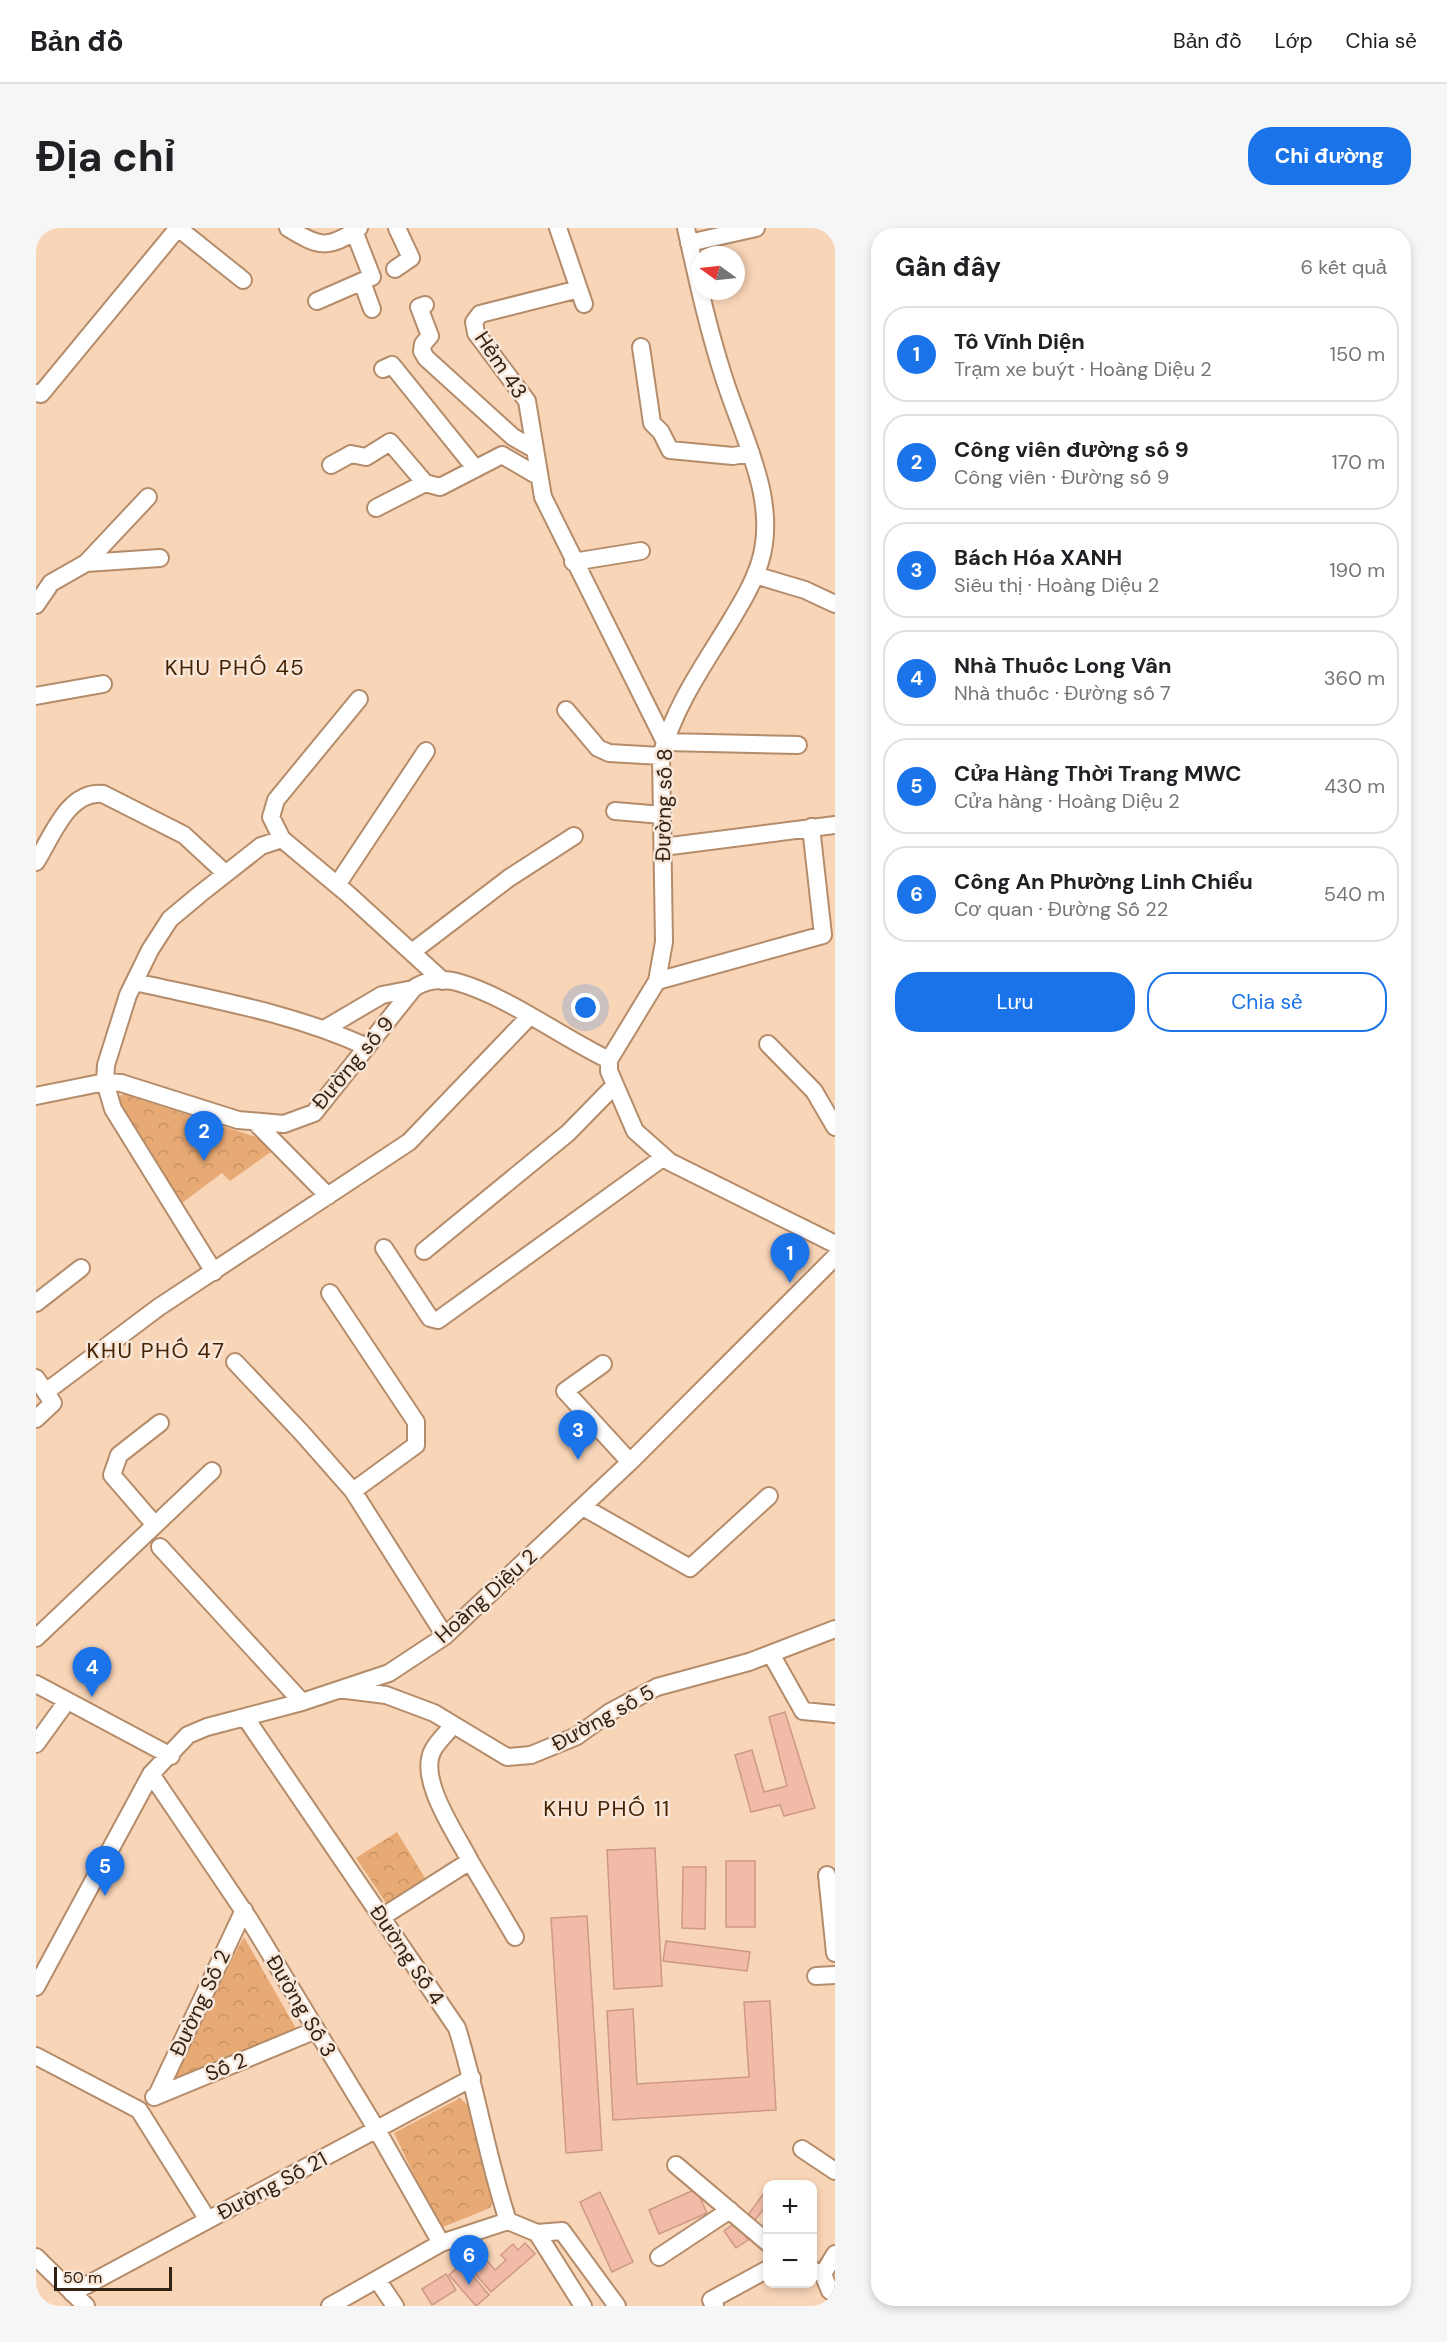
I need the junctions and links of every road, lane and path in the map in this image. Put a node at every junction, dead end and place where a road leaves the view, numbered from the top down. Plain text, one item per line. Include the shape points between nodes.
1 (178, 228) edge
2 (288, 228) edge
3 (397, 228) edge
4 (558, 228) edge
5 (756, 228) edge
6 (356, 230) edge
7 (687, 236) edge
8 (396, 269) dead end
9 (370, 278) junction
10 (243, 280) dead end
11 (317, 301) dead end
12 (425, 305) dead end
13 (372, 309) dead end
14 (641, 347) dead end
15 (383, 369) dead end
16 (36, 393) edge
17 (534, 449) junction
18 (751, 453) junction
19 (331, 465) dead end
20 (475, 468) junction
21 (538, 476) junction
22 (425, 483) junction
23 (148, 497) dead end
24 (376, 508) dead end
25 (640, 551) dead end
26 (160, 558) dead end
27 (573, 562) junction
28 (86, 563) junction
29 (755, 575) junction
30 (36, 604) edge
31 (835, 604) edge
32 (103, 684) dead end
33 (36, 696) edge
34 (359, 699) dead end
35 (566, 710) dead end
36 (798, 745) dead end
37 (663, 749) junction
38 (426, 751) dead end
39 (615, 811) dead end
40 (662, 815) junction
41 (835, 825) edge
42 (811, 827) junction
43 (574, 836) dead end
44 (282, 839) junction
45 (663, 847) junction
46 (36, 862) edge
47 (225, 873) junction
48 (337, 885) junction
49 (412, 952) junction
50 (443, 981) junction
51 (657, 981) junction
52 (135, 982) junction
53 (413, 989) junction
54 (529, 1017) junction
55 (326, 1028) junction
56 (768, 1044) dead end
57 (367, 1047) junction
58 (609, 1060) junction
59 (105, 1082) junction
60 (614, 1086) junction
61 (36, 1096) edge
62 (256, 1123) junction
63 (835, 1127) edge
64 (664, 1157) junction
65 (328, 1196) junction
66 (835, 1244) edge
67 (384, 1248) dead end
68 (424, 1251) dead end
69 (835, 1257) edge
70 (81, 1268) dead end
71 (214, 1272) junction
72 (330, 1293) dead end
73 (36, 1303) edge
74 (235, 1362) dead end
75 (603, 1364) dead end
76 (36, 1378) edge
77 (47, 1392) junction
78 (36, 1419) edge
79 (159, 1423) dead end
80 (630, 1462) junction
81 (212, 1471) dead end
82 (353, 1491) junction
83 (769, 1496) dead end
84 (583, 1507) junction
85 (155, 1525) junction
86 (160, 1547) dead end
87 (835, 1629) edge
88 (445, 1636) junction
89 (36, 1638) edge
90 (771, 1654) junction
91 (36, 1684) edge
92 (342, 1689) junction
93 (67, 1701) junction
94 (302, 1702) junction
95 (835, 1714) edge
96 (245, 1717) junction
97 (453, 1725) junction
98 (36, 1744) edge
99 (171, 1756) junction
100 (152, 1774) junction
101 (471, 1861) junction
102 (827, 1875) dead end
103 (244, 1910) junction
104 (382, 1917) junction
105 (514, 1937) dead end
106 (835, 1953) edge
107 (835, 1975) edge
108 (816, 1976) dead end
109 (36, 1988) edge
110 (316, 2030) junction
111 (36, 2056) edge
112 (472, 2078) junction
113 (157, 2095) junction
114 (139, 2109) junction
115 (377, 2130) junction
116 (802, 2149) dead end
117 (676, 2165) dead end
118 (835, 2171) edge
119 (730, 2210) junction
120 (208, 2220) junction
121 (508, 2220) junction
122 (537, 2234) junction
123 (763, 2238) edge
124 (441, 2243) junction
125 (835, 2254) edge
126 (659, 2257) dead end
127 (36, 2258) edge
128 (763, 2272) edge
129 (818, 2272) edge
130 (378, 2281) junction
131 (72, 2293) junction
132 (835, 2294) edge
133 (713, 2303) edge
134 (86, 2306) edge
135 (330, 2306) edge
136 (395, 2306) edge
137 (583, 2306) edge
138 (617, 2306) edge

1 - 10 street
1 - 16 street via 41,394
2 - 6 street via 328,244 339,242
3 - 8 street via 411,258
4 - 17 street, Hẻm 43 via 582,296 480,314 474,322 476,333 527,401
5 - 7 street
6 - 9 street
7 - 18 street, Đường số 8 via 721,368
9 - 11 street
9 - 13 street
12 - 17 street via 419,307 430,336 423,344 426,357 513,437
14 - 18 street via 652,423 670,450 733,456
15 - 20 street via 392,365
17 - 21 street, Hẻm 43
18 - 29 street, Đường số 8 via 765,518 765,543
19 - 22 street via 351,454 366,457 390,442
20 - 21 street via 504,455
20 - 22 street via 437,488
21 - 27 street, Hẻm 43 via 543,497
22 - 24 street
23 - 28 street
25 - 27 street
26 - 28 street
27 - 37 street, Hẻm 43
28 - 30 street via 51,583
29 - 31 street via 806,590
29 - 37 street, Đường số 8 via 684,696
32 - 33 street
34 - 44 street via 276,800 271,817
35 - 37 street via 598,748 609,753
36 - 37 street
37 - 40 street, Đường số 8
38 - 48 street
39 - 40 street
40 - 45 street, Đường số 8
41 - 42 street
42 - 45 street
42 - 51 street via 823,935
43 - 49 street via 509,878
44 - 47 street via 261,846
44 - 48 street
45 - 51 street, Đường số 8 via 664,942
46 - 47 street via 76,801 92,792 184,835
47 - 52 street via 170,919
48 - 49 street
49 - 50 street
50 - 53 street via 421,982
50 - 54 street via 491,997
51 - 58 street, Đường số 8
52 - 55 street
52 - 59 street via 106,1065
53 - 55 street via 382,995
53 - 57 street, Đường số 9
54 - 58 street
54 - 65 street via 410,1142
55 - 57 street
56 - 63 street via 814,1091
57 - 62 street, Đường số 9 via 314,1113 284,1124
58 - 60 street
59 - 61 street, Đường số 9
59 - 62 street, Đường số 9 via 121,1083
59 - 71 street via 113,1109
60 - 64 street via 635,1131
60 - 68 street via 568,1133
62 - 65 street
64 - 66 street
64 - 67 street via 438,1320 430,1318
65 - 71 street
69 - 80 street, Hoàng Diệu 2
70 - 73 street
71 - 77 street via 159,1306
72 - 82 street via 416,1422 416,1445
74 - 82 street
75 - 80 street via 565,1391
76 - 77 street
77 - 78 street via 53,1403
79 - 85 street via 119,1455 112,1475
80 - 84 street, Hoàng Diệu 2
81 - 85 street
82 - 88 street
83 - 84 street via 690,1568
84 - 88 street, Hoàng Diệu 2
85 - 89 street
86 - 94 street
87 - 90 street, Đường số 5
88 - 92 street, Hoàng Diệu 2 via 389,1673
90 - 95 street via 803,1711
90 - 97 street, Đường số 5 via 657,1687 618,1707 577,1736 531,1755 507,1757
91 - 93 street
92 - 94 street, Hoàng Diệu 2
92 - 97 street, Đường số 5 via 386,1695 434,1713
93 - 98 street
93 - 99 street
94 - 96 street, Hoàng Diệu 2
96 - 99 street, Hoàng Diệu 2 via 188,1735
96 - 104 street, Đường Số 4
97 - 101 street via 432,1752 429,1776
99 - 100 street, Hoàng Diệu 2
100 - 103 street, Đường Số 3
100 - 109 street, Hoàng Diệu 2
101 - 104 street
101 - 105 street
102 - 106 street
103 - 110 street, Đường Số 3
103 - 113 street, Đường Số 2
104 - 112 street, Đường Số 4 via 457,2028
107 - 108 street
110 - 113 street, Số 2
110 - 115 street, Đường Số 3
111 - 114 street
112 - 115 street, Đường Số 21
112 - 121 street, Đường Số 4
113 - 114 street, Số 2
114 - 120 street
115 - 120 street, Đường Số 21
115 - 124 street, Đường Số 3
116 - 118 street
117 - 119 street
119 - 123 street
119 - 126 street
120 - 131 street, Đường Số 21
121 - 122 street
121 - 124 street
122 - 137 street
122 - 138 street via 562,2231
124 - 130 street
125 - 129 street
127 - 131 street
128 - 133 street
129 - 132 street
130 - 135 street
130 - 136 street
131 - 134 street

